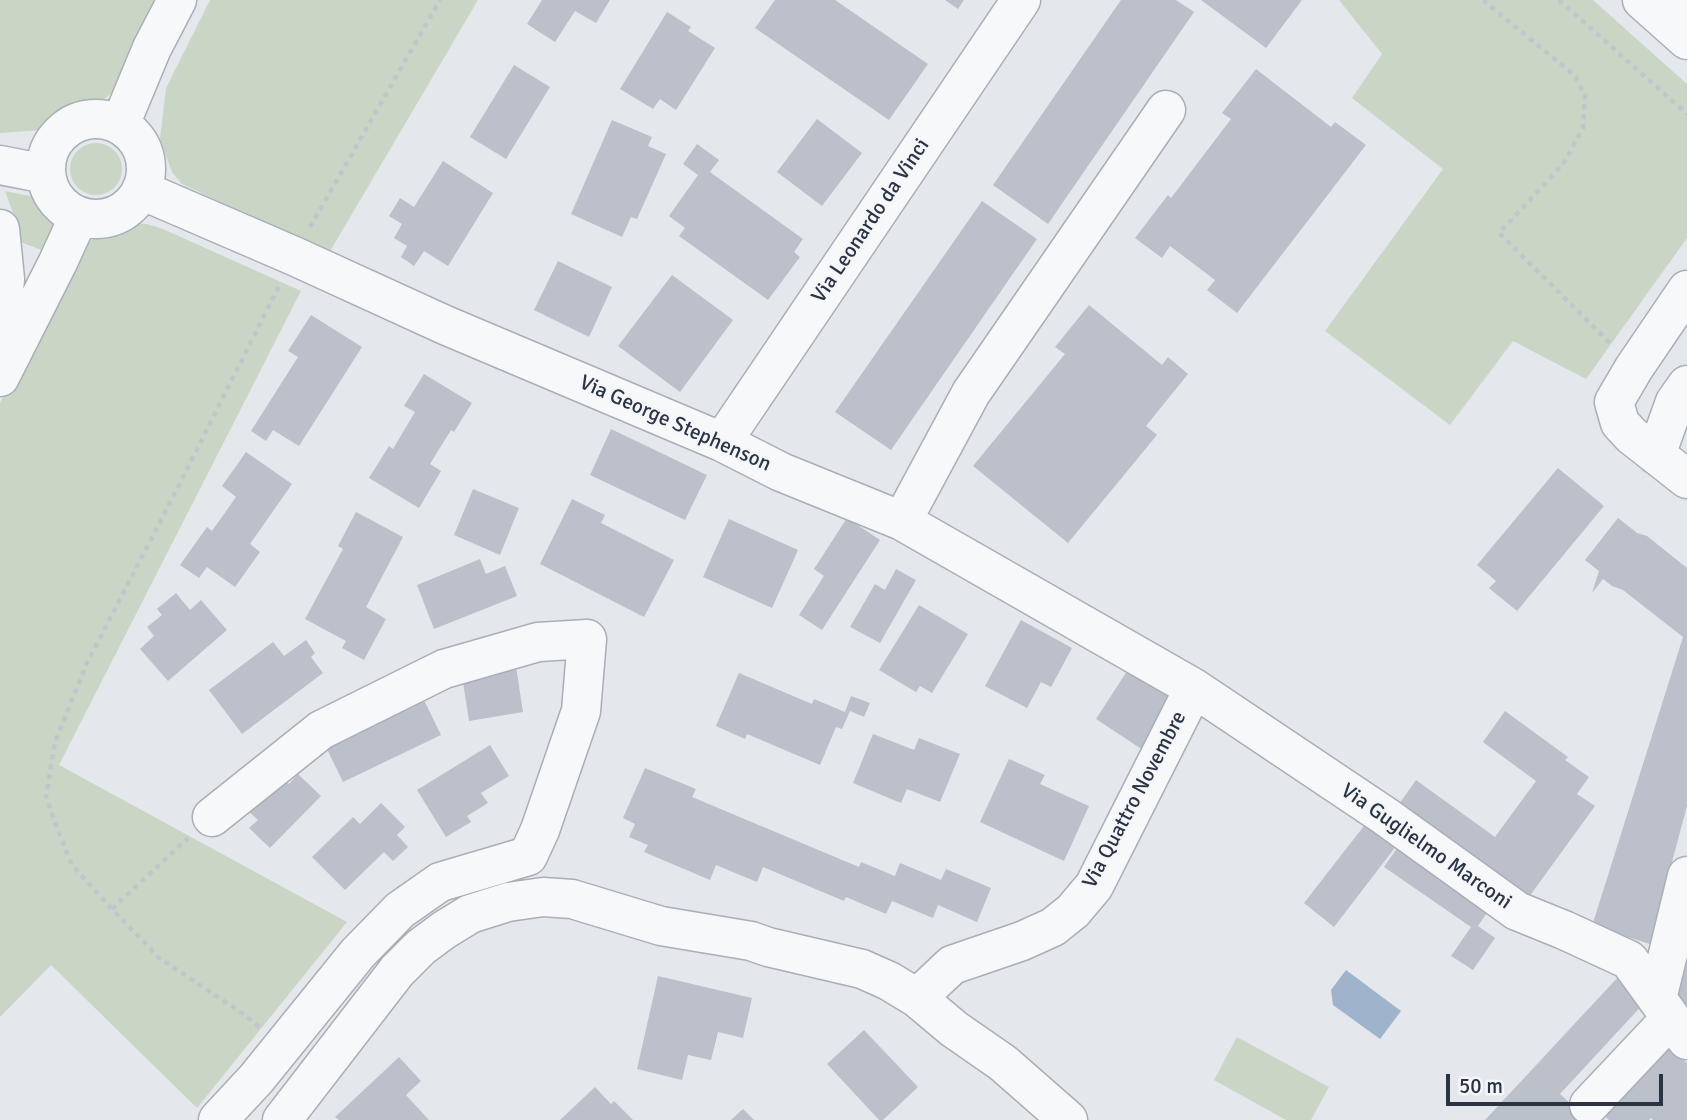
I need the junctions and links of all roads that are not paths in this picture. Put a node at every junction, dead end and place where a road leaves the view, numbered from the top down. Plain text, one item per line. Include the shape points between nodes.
1 (177, 0) edge
2 (1021, 0) edge
3 (1166, 110) dead end
4 (120, 125) junction
5 (0, 165) edge
6 (46, 174) junction
7 (141, 190) junction
8 (79, 216) junction
9 (0, 229) edge
10 (1687, 290) edge
11 (0, 338) edge
12 (0, 377) edge
13 (1687, 385) edge
14 (722, 442) junction
15 (1656, 455) junction
16 (1687, 479) edge
17 (902, 521) junction
18 (1194, 688) junction
19 (212, 817) road end
20 (1687, 876) edge
21 (922, 993) junction
22 (1672, 1019) edge
23 (282, 1047) junction
24 (314, 1077) junction
25 (1589, 1105) dead end
26 (218, 1120) edge
27 (282, 1120) edge
28 (1068, 1120) edge

1 - 4 street
2 - 14 street, Via Leonardo da Vinci
3 - 17 street via 971,393
4 - 6 street via 90,119 62,132 52,144
4 - 7 street via 141,146 146,160
5 - 6 street
6 - 8 street via 56,200
7 - 8 street via 122,212 108,218
7 - 14 street, Via George Stephenson
8 - 12 street
9 - 11 street via 5,279
10 - 15 street via 1614,402 1620,423
13 - 15 street via 1675,402
14 - 17 street, Via George Stephenson via 781,472
15 - 16 street
17 - 18 street, Via George Stephenson
18 - 21 street, Via Quattro Novembre via 1094,886 1073,911 1053,927 1022,941 952,965
18 - 22 street, Via Guglielmo Marconi via 1517,911 1629,960
19 - 23 street via 321,730 444,669 538,642 587,639 581,711 528,856 440,882 400,910 358,953
20 - 22 street
21 - 24 street via 898,969 789,939 751,941 661,926 572,899 508,901 470,914 421,947
21 - 28 street via 962,1019 1003,1063
22 - 25 street
23 - 24 street
23 - 26 street
24 - 27 street

